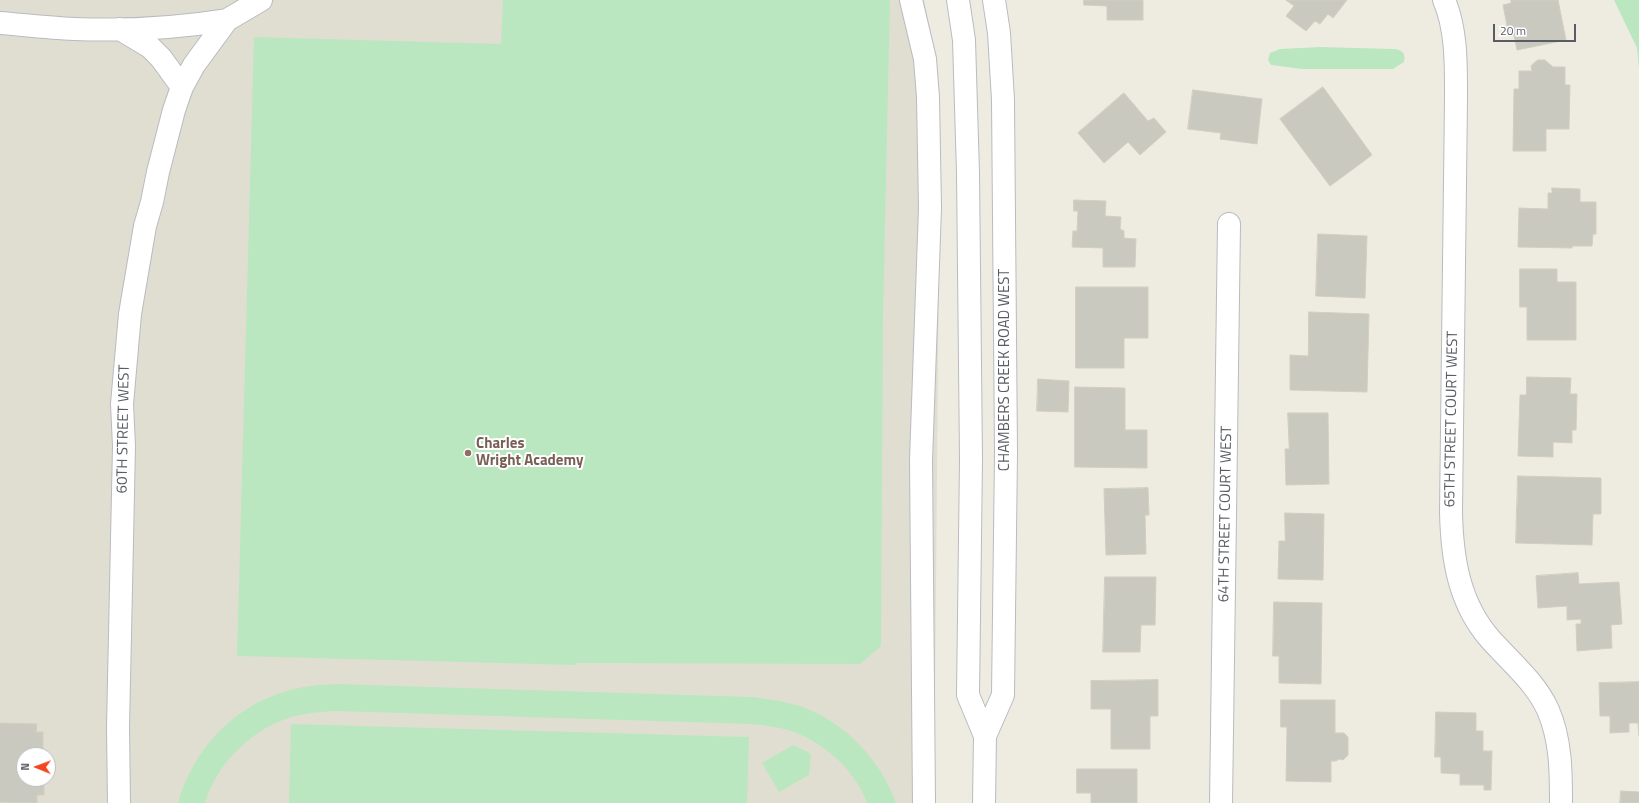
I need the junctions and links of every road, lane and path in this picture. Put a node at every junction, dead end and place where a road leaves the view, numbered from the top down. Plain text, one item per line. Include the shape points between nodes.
1 (261, 0) edge
2 (911, 0) edge
3 (958, 0) edge
4 (994, 0) edge
5 (1445, 2) edge
6 (227, 20) junction
7 (0, 23) edge
8 (120, 29) junction
9 (182, 87) junction
10 (1229, 224) dead end
11 (985, 736) junction
12 (119, 803) edge
13 (924, 803) edge
14 (984, 803) edge
15 (1221, 803) edge
16 (1561, 803) edge

1 - 6 street
2 - 13 street via 925,59 929,137 930,208 921,460
3 - 11 street, CHAMBERS CREEK ROAD WEST via 964,40 968,172 971,459 968,696
4 - 11 street, CHAMBERS CREEK ROAD WEST via 999,33 1002,100 1006,453 1003,695
5 - 16 street, 65TH STREET COURT WEST via 1453,40 1456,99 1451,512 1454,564 1470,607 1483,629 1524,674 1548,709 1559,745
6 - 8 street via 195,25
6 - 9 street, 60TH STREET WEST via 194,65
7 - 8 street via 72,29
8 - 9 street via 150,47
9 - 12 street, 60TH STREET WEST via 145,226 130,314 123,389
10 - 15 street, 64TH STREET COURT WEST
11 - 14 street, CHAMBERS CREEK ROAD WEST

